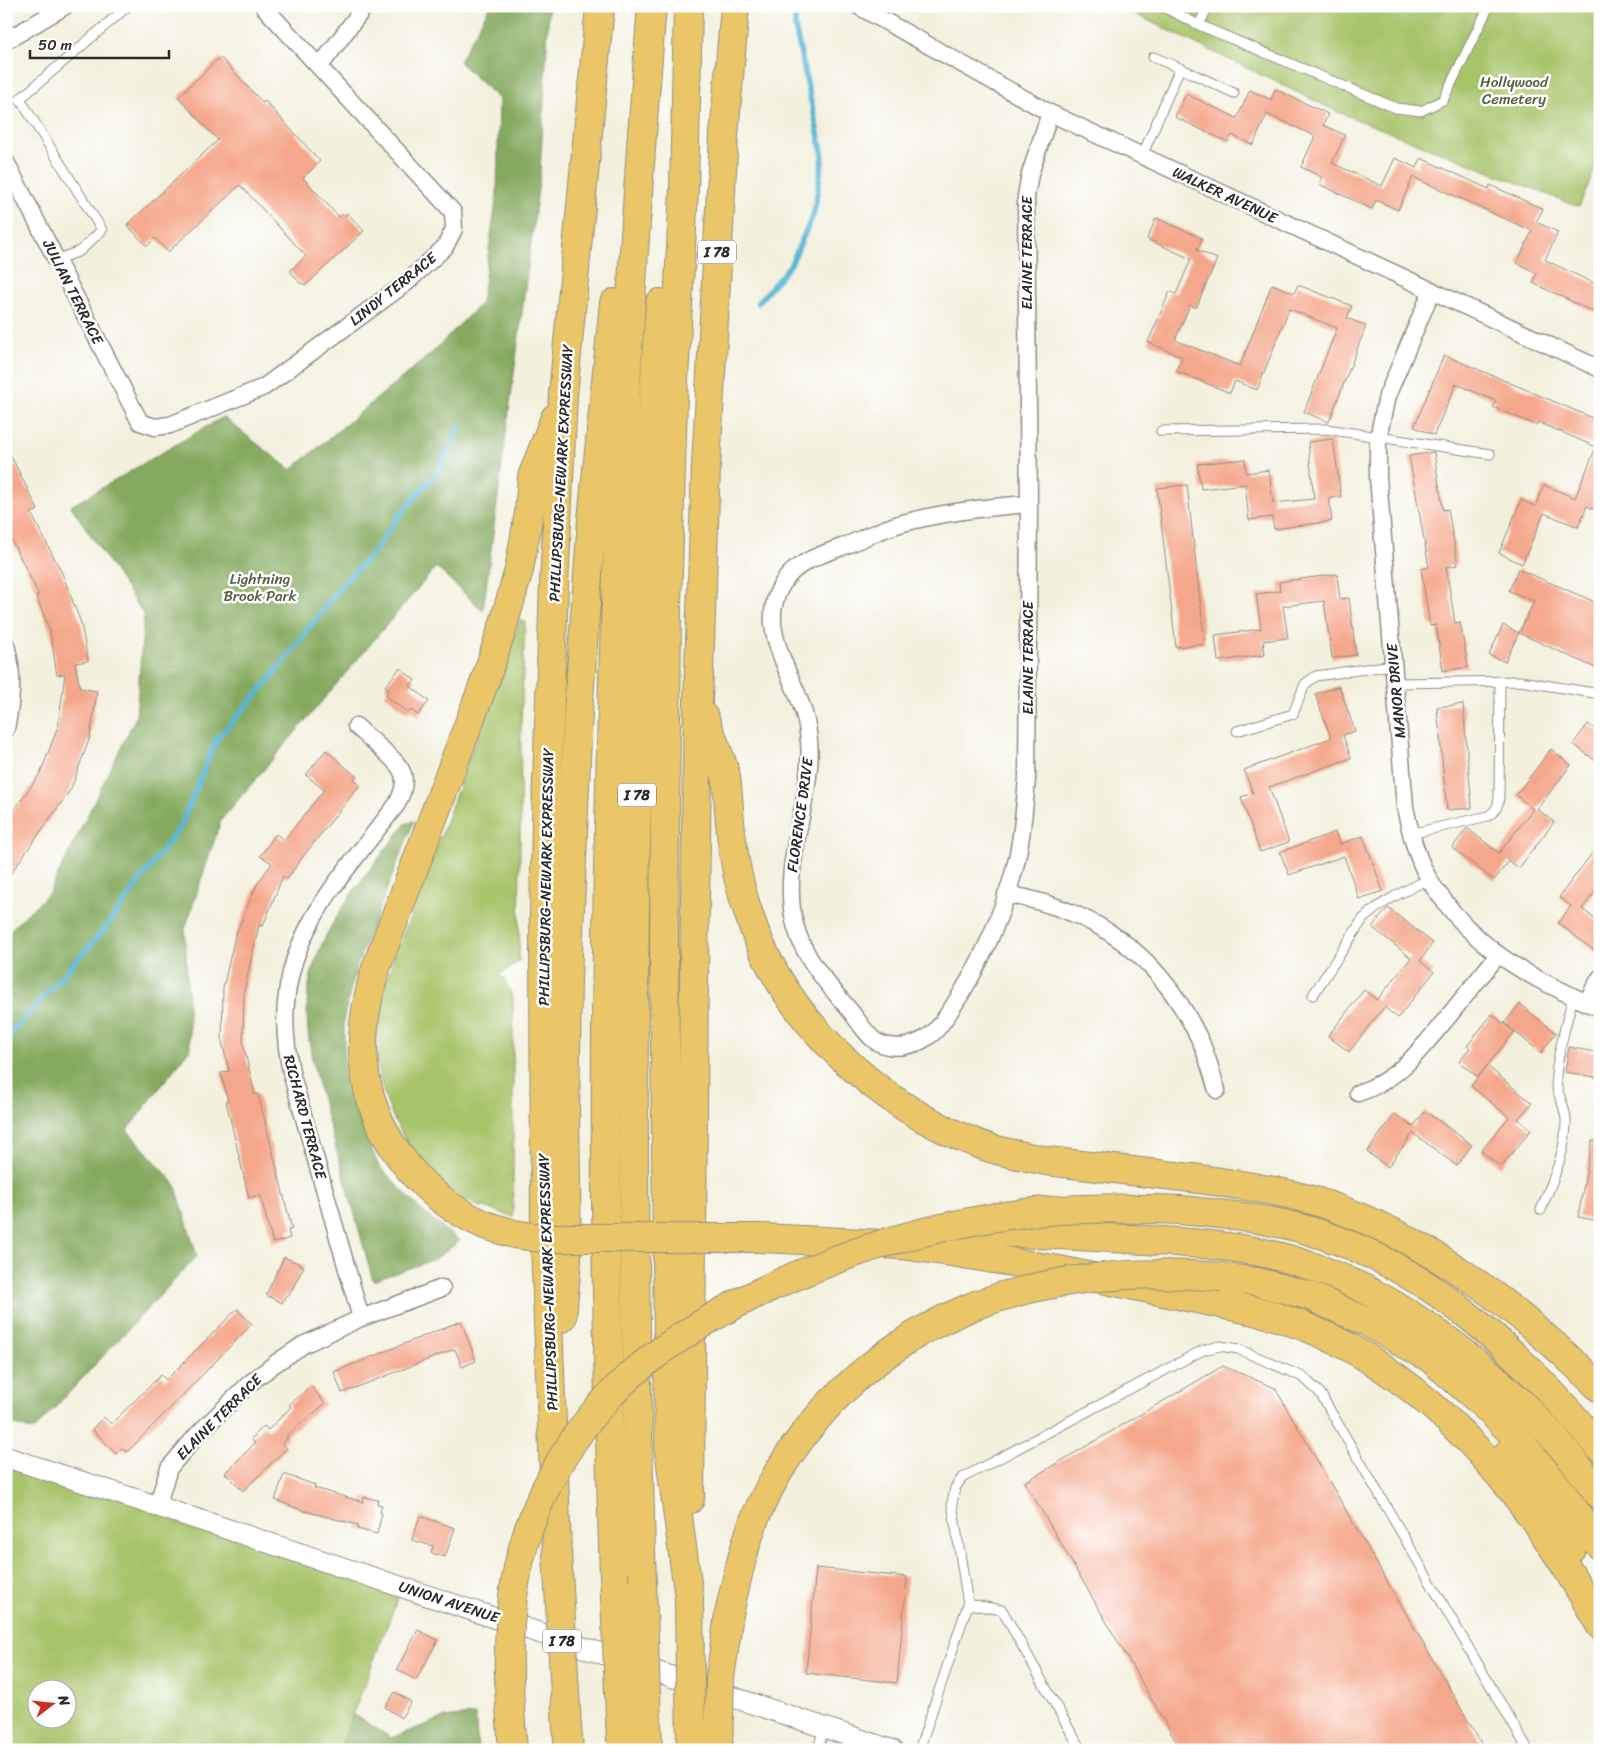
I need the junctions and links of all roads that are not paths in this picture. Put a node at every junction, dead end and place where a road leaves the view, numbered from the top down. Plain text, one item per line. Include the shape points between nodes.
1 (65, 6) edge
2 (128, 6) edge
3 (263, 6) edge
4 (365, 6) edge
5 (600, 6) edge
6 (652, 6) edge
7 (688, 6) edge
8 (735, 6) edge
9 (858, 6) edge
10 (1161, 6) edge
11 (1208, 6) edge
12 (1489, 6) edge
13 (1199, 25) junction
14 (6, 41) edge
15 (1153, 57) dead end
16 (320, 66) junction
17 (1180, 68) junction
18 (1234, 93) dead end
19 (1050, 113) junction
20 (1142, 156) junction
21 (6, 162) edge
22 (56, 260) junction
23 (1432, 290) junction
24 (1600, 368) edge
25 (563, 395) junction
26 (140, 422) joint
27 (1161, 431) dead end
28 (1378, 438) junction
29 (1490, 454) dead end
30 (1029, 504) junction
31 (6, 645) edge
32 (1394, 665) junction
33 (1500, 682) junction
34 (1395, 683) junction
35 (1600, 694) edge
36 (698, 702) junction
37 (356, 726) dead end
38 (6, 729) edge
39 (1237, 731) dead end
40 (1410, 834) junction
41 (1429, 879) junction
42 (1006, 894) junction
43 (1498, 955) junction
44 (819, 972) joint
45 (1600, 978) edge
46 (1313, 995) dead end
47 (1586, 1003) edge
48 (1217, 1090) dead end
49 (1358, 1093) dead end
50 (1541, 1210) dead end
51 (762, 1238) junction
52 (442, 1288) dead end
53 (361, 1318) junction
54 (1382, 1331) junction
55 (1600, 1388) edge
56 (552, 1442) junction
57 (1600, 1448) edge
58 (6, 1457) edge
59 (1600, 1496) edge
60 (157, 1506) junction
61 (1600, 1546) edge
62 (690, 1598) junction
63 (1600, 1600) edge
64 (968, 1604) junction
65 (1600, 1626) edge
66 (824, 1727) junction
67 (568, 1739) edge
68 (621, 1746) edge
69 (513, 1750) edge
70 (648, 1750) edge
71 (691, 1750) edge
72 (718, 1750) edge
73 (818, 1750) edge
74 (892, 1750) edge
75 (919, 1750) edge
76 (1082, 1750) edge
77 (1528, 1750) edge

1 - 14 street
2 - 22 lane via 20,99 102,230 80,251
3 - 16 street, LINDY TERRACE
4 - 16 street
5 - 25 highway, PHILLIPSBURG-NEWARK EXPRESSWAY / I 78
6 - 56 highway via 622,201 586,592 569,913 565,1113 567,1260
6 - 68 highway, I 78, bridge via 620,483 605,1025 608,1423
7 - 62 highway via 668,585 664,940 669,1450
7 - 70 highway, I 78, bridge via 661,287 641,620 634,1101 636,1335
8 - 36 highway, I 78 via 723,144 706,466
9 - 19 street, WALKER AVENUE
10 - 13 lane
11 - 13 lane
12 - 13 lane via 1443,100 1421,111 1396,108
15 - 17 lane
16 - 26 street, LINDY TERRACE via 453,212 454,229 445,247 406,283 264,387 170,425 155,427
17 - 18 lane
17 - 20 lane
19 - 20 street, WALKER AVENUE
19 - 30 street, ELAINE TERRACE via 1026,196
20 - 23 street, WALKER AVENUE
21 - 22 street, JULIAN TERRACE
22 - 26 street, JULIAN TERRACE
23 - 24 street, WALKER AVENUE
23 - 28 street, MANOR DRIVE via 1387,396
25 - 51 highway, bridge via 532,477 520,561 504,626 376,968 364,1019 362,1050 366,1082 390,1142 409,1168 443,1202 485,1225 541,1238
25 - 56 highway, PHILLIPSBURG-NEWARK EXPRESSWAY / I 78 via 544,914 545,1242
27 - 28 lane via 1326,429
28 - 29 lane
28 - 32 street, MANOR DRIVE via 1378,477
30 - 42 street, ELAINE TERRACE via 1027,779 1023,824
30 - 44 street, FLORENCE DRIVE via 983,508 902,523 818,556 800,566 781,587 775,601 772,629 802,707 809,743 809,774 790,880 790,908 799,938
31 - 38 street via 12,682
32 - 34 street, MANOR DRIVE
32 - 39 lane via 1316,676 1305,684 1292,714
33 - 34 lane
33 - 35 lane via 1520,681
33 - 40 lane via 1499,797 1495,812
34 - 40 street, MANOR DRIVE
36 - 55 highway via 726,776 732,844 749,916 762,948 777,978 818,1032 879,1089 950,1132 1014,1154 1249,1187 1315,1201 1349,1213 1412,1243 1468,1278 1550,1340
36 - 62 highway, I 78
37 - 53 street, RICHARD TERRACE via 399,764 405,779 404,787 398,804 322,902 306,929 289,977 284,1024 292,1076
40 - 41 street, MANOR DRIVE
41 - 43 street, MANOR DRIVE via 1462,924
41 - 46 lane via 1390,898 1363,919
42 - 44 street, ELAINE TERRACE via 983,954 961,994 935,1032 916,1044 895,1047 876,1042
42 - 48 street via 1079,914 1122,940 1141,956 1175,994 1188,1016
43 - 47 street, MANOR DRIVE via 1523,972
43 - 49 street via 1408,1064 1390,1079
45 - 47 street
47 - 50 lane via 1556,1074 1557,1090 1565,1109 1565,1136 1555,1175
51 - 59 highway via 854,1230 1017,1233 1205,1244 1306,1264 1345,1279 1387,1301 1465,1355 1526,1409 1578,1466
51 - 65 highway via 902,1245 992,1258 1264,1313 1325,1334 1357,1351 1428,1401 1481,1454 1534,1522
52 - 53 street, ELAINE TERRACE
53 - 60 street, ELAINE TERRACE via 303,1345 250,1383 169,1468
54 - 61 highway via 1430,1358 1489,1410 1542,1466
54 - 63 highway via 1447,1386 1492,1433 1554,1516
54 - 72 highway, bridge via 1310,1296 1258,1282 1161,1274 1086,1279 1030,1288 976,1304 902,1342 846,1388 805,1432 768,1490 744,1549 729,1614 720,1678
56 - 67 highway, PHILLIPSBURG-NEWARK EXPRESSWAY / I 78, bridge
57 - 69 highway, bridge via 1556,1398 1507,1350 1455,1306 1411,1276 1370,1254 1300,1228 1235,1215 1097,1208 958,1224 888,1242 826,1262 697,1326 644,1364 611,1394 573,1441 528,1530 517,1571 509,1630 508,1671
58 - 60 street, UNION AVENUE
60 - 66 street, UNION AVENUE
62 - 71 highway, I 78, bridge
64 - 75 lane
64 - 76 lane via 1002,1610
64 - 77 lane via 952,1503 955,1488 962,1478 1203,1350 1220,1346 1238,1349 1303,1377 1320,1393
66 - 73 lane
66 - 74 street, UNION AVENUE

